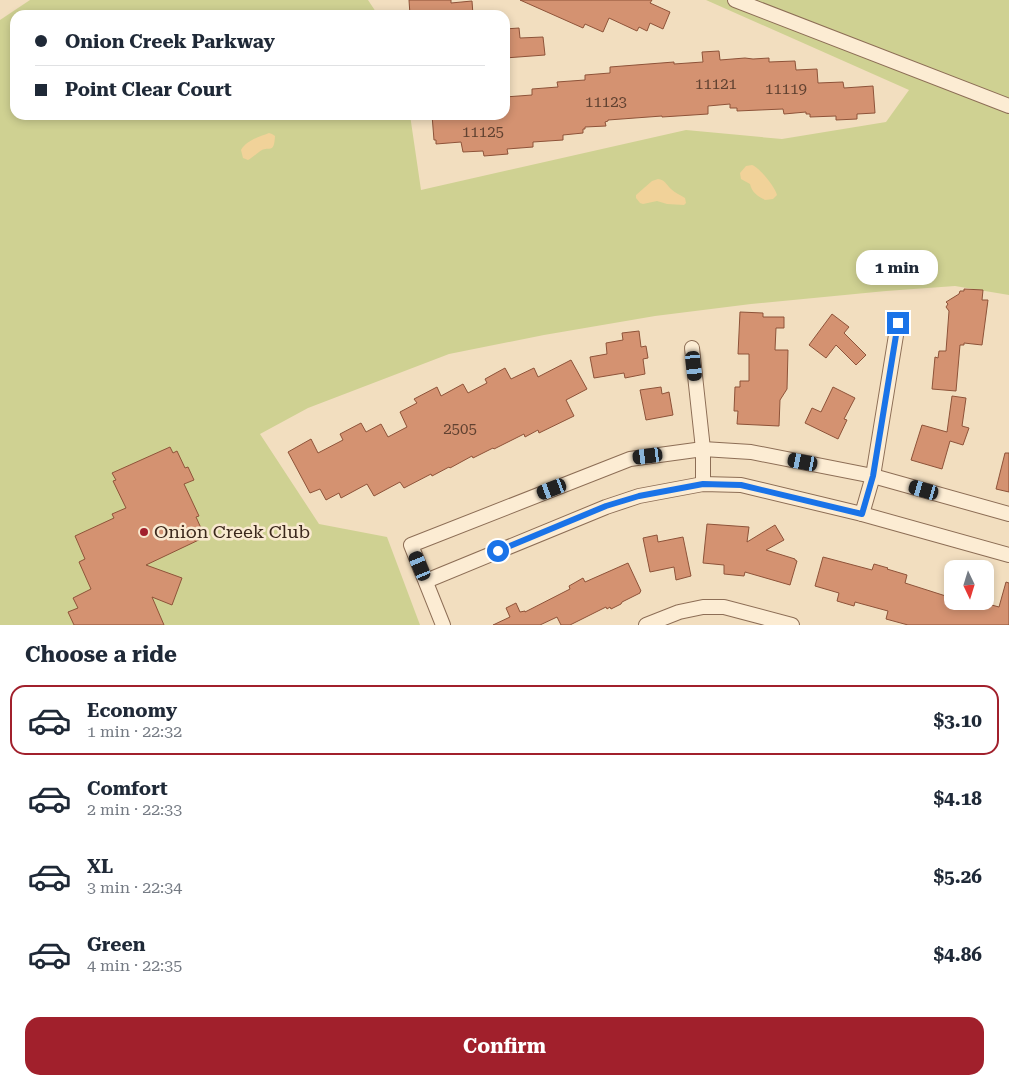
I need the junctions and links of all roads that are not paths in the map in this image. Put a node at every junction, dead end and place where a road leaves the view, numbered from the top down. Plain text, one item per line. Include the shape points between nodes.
1 (735, 0) edge
2 (1009, 106) edge
3 (898, 323) dead end
4 (692, 348) dead end
5 (703, 449) junction
6 (873, 476) junction
7 (703, 484) junction
8 (862, 514) junction
9 (1009, 514) edge
10 (1009, 555) edge
11 (426, 581) junction
12 (443, 625) edge
13 (646, 625) edge
14 (792, 625) edge

1 - 2 street
3 - 6 street
4 - 5 street
5 - 6 street via 751,452
5 - 7 street
5 - 11 street via 630,459 411,545
6 - 8 street
6 - 9 street
7 - 8 street via 741,485
7 - 11 street via 606,506
8 - 10 street
11 - 12 street
13 - 14 street via 679,612 724,607

